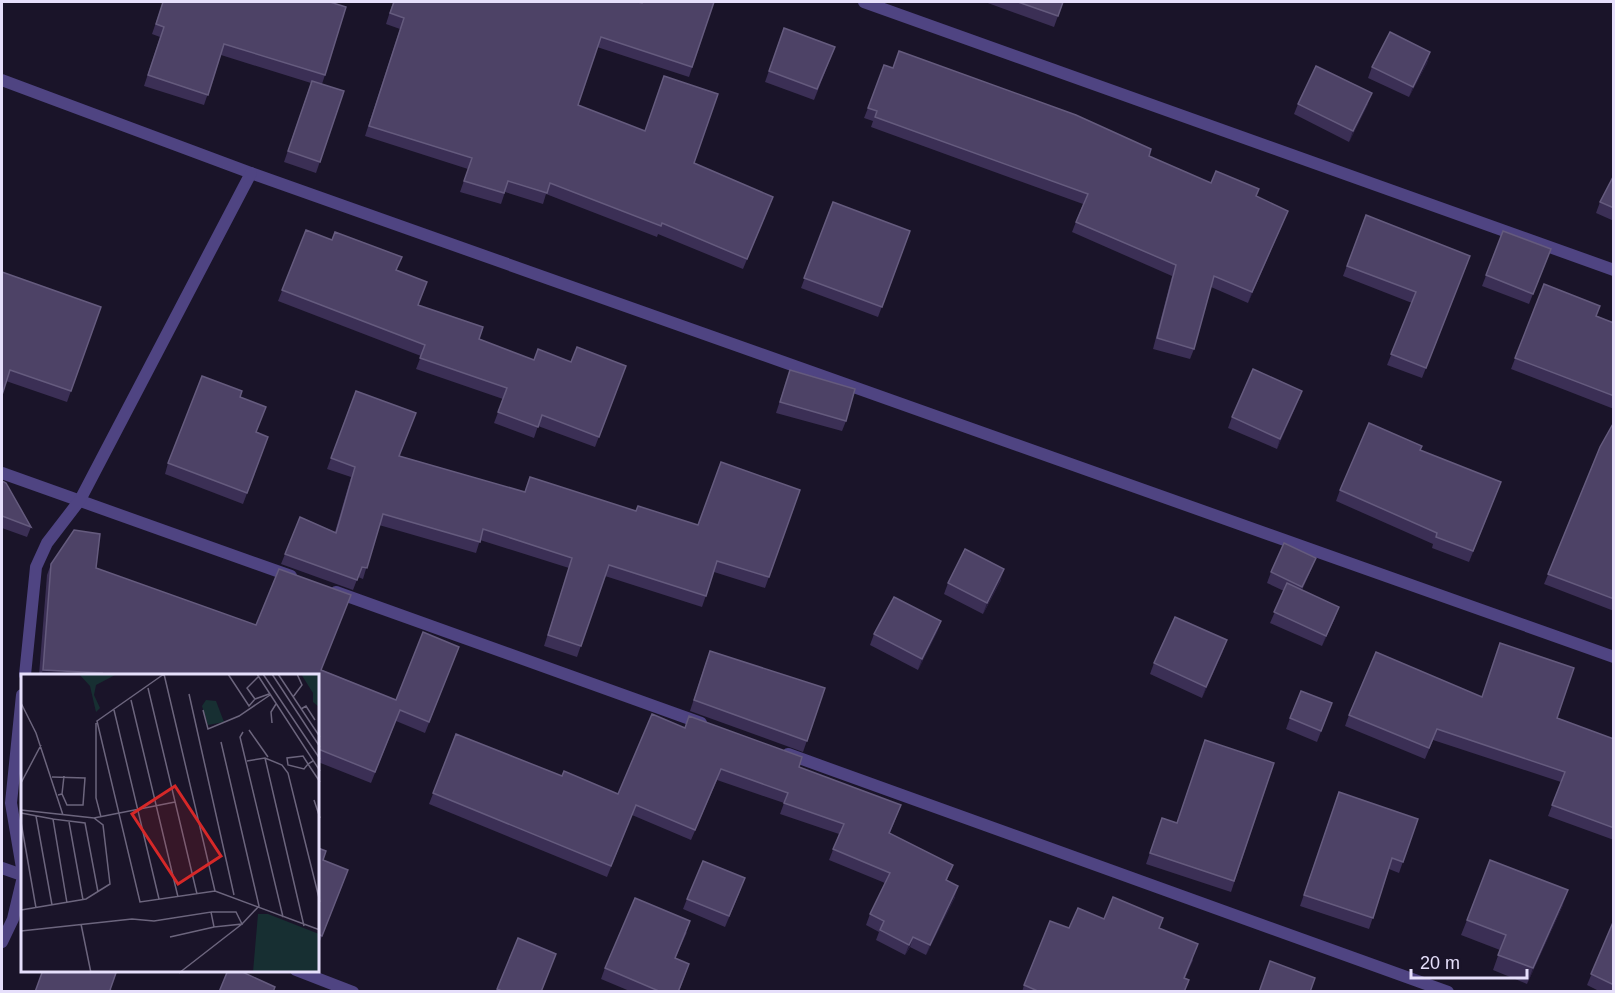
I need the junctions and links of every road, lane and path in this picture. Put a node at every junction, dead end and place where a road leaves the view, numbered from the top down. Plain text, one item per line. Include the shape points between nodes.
1 (864, 2) edge
2 (2, 80) edge
3 (251, 173) junction
4 (1614, 270) edge
5 (2, 473) edge
6 (80, 500) junction
7 (304, 581) edge
8 (327, 589) edge
9 (1614, 657) edge
10 (25, 674) edge
11 (21, 705) edge
12 (708, 726) edge
13 (775, 750) edge
14 (21, 862) edge
15 (2, 868) edge
16 (21, 875) edge
17 (21, 885) edge
18 (2, 942) edge
19 (301, 972) edge
20 (353, 992) edge
21 (1448, 992) edge

1 - 4 lane
2 - 3 lane
3 - 6 lane
3 - 9 lane
5 - 6 lane
6 - 7 lane
6 - 10 lane via 47,543 36,567
8 - 12 lane
11 - 14 lane via 11,803
13 - 21 lane
15 - 16 lane
17 - 18 lane via 13,919
19 - 20 lane

